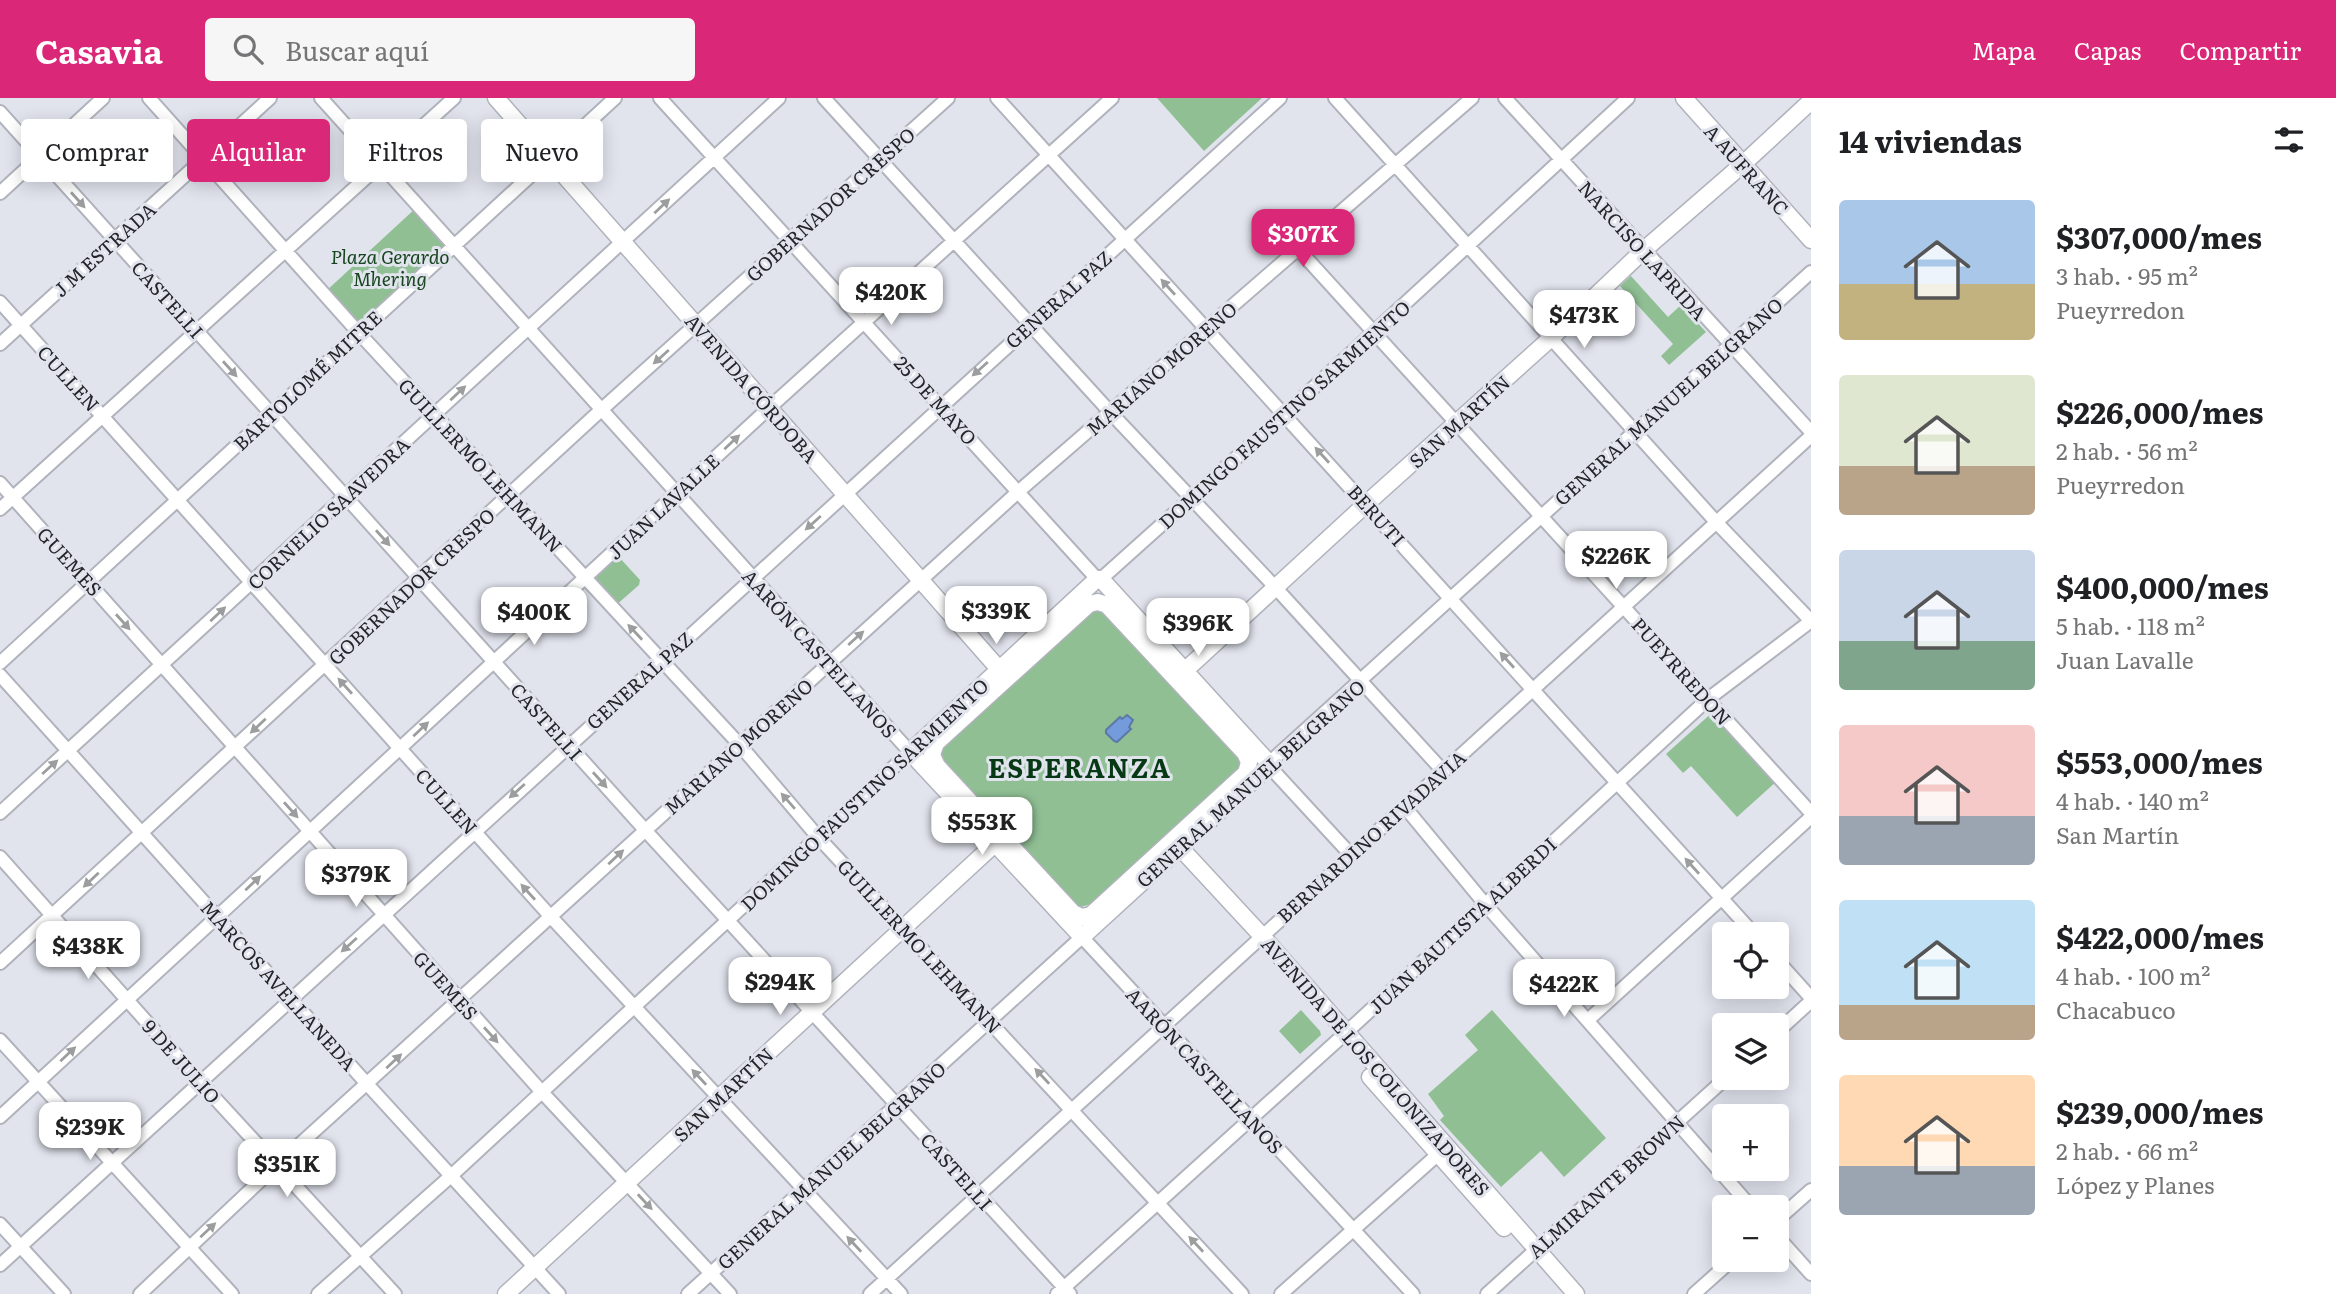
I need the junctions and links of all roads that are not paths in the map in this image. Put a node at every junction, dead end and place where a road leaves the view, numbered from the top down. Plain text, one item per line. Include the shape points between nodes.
1 (103, 98) edge
2 (149, 98) edge
3 (270, 98) edge
4 (321, 98) edge
5 (454, 98) edge
6 (496, 98) edge
7 (508, 98) edge
8 (615, 98) edge
9 (660, 98) edge
10 (779, 98) edge
11 (824, 98) edge
12 (948, 98) edge
13 (997, 98) edge
14 (1112, 98) edge
15 (1280, 98) edge
16 (1335, 98) edge
17 (1472, 98) edge
18 (1506, 98) edge
19 (1628, 98) edge
20 (1684, 98) edge
21 (1811, 101) edge
22 (0, 112) edge
23 (80, 119) edge
24 (247, 119) edge
25 (431, 119) edge
26 (517, 119) edge
27 (525, 119) edge
28 (592, 119) edge
29 (344, 123) edge
30 (21, 135) edge
31 (187, 139) edge
32 (1049, 155) junction
33 (714, 158) junction
34 (880, 159) junction
35 (1561, 161) junction
36 (1743, 164) junction
37 (1395, 165) junction
38 (187, 173) edge
39 (21, 174) edge
40 (63, 182) edge
41 (225, 182) edge
42 (361, 182) edge
43 (397, 182) edge
44 (523, 182) edge
45 (576, 182) edge
46 (0, 193) edge
47 (626, 239) junction
48 (114, 240) junction
49 (789, 240) junction
50 (955, 240) junction
51 (1125, 240) junction
52 (1811, 240) edge
53 (453, 245) junction
54 (1467, 247) junction
55 (1645, 249) junction
56 (286, 250) junction
57 (1299, 250) junction
58 (1811, 271) edge
59 (0, 302) edge
60 (699, 322) junction
61 (864, 322) junction
62 (1031, 323) junction
63 (21, 325) junction
64 (528, 329) junction
65 (1205, 329) junction
66 (197, 331) junction
67 (358, 332) junction
68 (1374, 332) junction
69 (1551, 338) junction
70 (0, 344) edge
71 (1730, 344) junction
72 (772, 405) junction
73 (940, 405) junction
74 (601, 410) junction
75 (1110, 412) junction
76 (270, 413) junction
77 (1285, 414) junction
78 (435, 415) junction
79 (103, 416) junction
80 (1456, 424) junction
81 (1636, 431) junction
82 (1811, 434) edge
83 (0, 483) edge
84 (848, 491) junction
85 (1019, 491) junction
86 (676, 494) junction
87 (509, 495) junction
88 (13, 497) junction
89 (345, 497) junction
90 (1191, 498) junction
91 (178, 499) junction
92 (1366, 504) junction
93 (0, 509) edge
94 (1542, 516) junction
95 (1717, 523) junction
96 (924, 577) junction
97 (419, 578) junction
98 (585, 578) junction
99 (751, 578) junction
100 (1099, 579) junction
101 (89, 582) junction
102 (253, 582) junction
103 (1275, 587) junction
104 (1452, 598) junction
105 (1107, 605) joint
106 (1624, 607) junction
107 (1811, 621) edge
108 (661, 660) junction
109 (494, 662) junction
110 (0, 663) edge
111 (828, 663) junction
112 (326, 664) junction
113 (162, 665) junction
114 (1007, 670) junction
115 (0, 675) edge
116 (1180, 675) junction
117 (1362, 681) junction
118 (1533, 689) junction
119 (1708, 699) junction
120 (936, 743) joint
121 (739, 744) junction
122 (568, 745) junction
123 (235, 747) junction
124 (400, 748) junction
125 (68, 751) junction
126 (910, 752) junction
127 (1269, 764) junction
128 (1248, 768) joint
129 (1443, 771) junction
130 (1618, 782) junction
131 (1404, 806) junction
132 (0, 813) edge
133 (1811, 815) edge
134 (645, 830) junction
135 (474, 831) junction
136 (142, 832) junction
137 (310, 832) junction
138 (818, 837) junction
139 (998, 841) junction
140 (1173, 848) junction
141 (1351, 855) junction
142 (0, 857) edge
143 (1721, 898) junction
144 (1485, 904) junction
145 (1073, 913) joint
146 (383, 914) junction
147 (52, 915) junction
148 (218, 916) junction
149 (551, 917) junction
150 (728, 920) junction
151 (1743, 922) edge
152 (904, 929) junction
153 (1082, 937) junction
154 (1258, 940) junction
155 (0, 963) edge
156 (1789, 974) edge
157 (292, 997) junction
158 (127, 999) junction
159 (460, 1000) junction
160 (1811, 1000) edge
161 (633, 1006) junction
162 (812, 1013) junction
163 (1588, 1020) junction
164 (990, 1021) junction
165 (1789, 1021) edge
166 (1164, 1026) junction
167 (1342, 1036) junction
168 (0, 1040) edge
169 (38, 1082) junction
170 (201, 1083) junction
171 (368, 1085) junction
172 (1713, 1090) edge
173 (541, 1091) junction
174 (719, 1098) junction
175 (897, 1105) junction
176 (1072, 1109) junction
177 (0, 1117) edge
178 (1250, 1118) junction
179 (1677, 1122) junction
180 (1442, 1150) junction
181 (112, 1164) junction
182 (278, 1164) junction
183 (452, 1175) junction
184 (627, 1183) junction
185 (804, 1189) junction
186 (1811, 1190) edge
187 (979, 1195) junction
188 (1741, 1195) edge
189 (1158, 1202) junction
190 (1789, 1209) edge
191 (0, 1224) edge
192 (1352, 1229) junction
193 (21, 1246) junction
194 (189, 1248) junction
195 (1789, 1249) edge
196 (1532, 1252) junction
197 (361, 1256) junction
198 (0, 1265) edge
199 (535, 1267) junction
200 (1719, 1272) edge
201 (711, 1273) junction
202 (1811, 1274) edge
203 (887, 1279) junction
204 (1063, 1292) edge
205 (64, 1294) edge
206 (140, 1294) edge
207 (232, 1294) edge
208 (318, 1294) edge
209 (394, 1294) edge
210 (506, 1294) edge
211 (559, 1294) edge
212 (688, 1294) edge
213 (730, 1294) edge
214 (870, 1294) edge
215 (901, 1294) edge
216 (1242, 1294) edge
217 (1281, 1294) edge
218 (1413, 1294) edge
219 (1487, 1294) edge
220 (1563, 1294) edge
221 (1576, 1294) edge
222 (1694, 1294) edge

1 - 23 street
2 - 31 street, GUILLERMO LEHMANN
3 - 24 street, J M ESTRADA
4 - 29 street, AARÓN CASTELLANOS
5 - 25 street
6 - 26 main road, AVENIDA CÓRDOBA
7 - 27 main road, AVENIDA CÓRDOBA
8 - 28 street, BARTOLOMÉ MITRE
9 - 33 street, 25 DE MAYO
10 - 33 street, CORNELIO SAAVEDRA
11 - 34 street
12 - 34 street, GOBERNADOR CRESPO
13 - 32 street, BERUTI
14 - 32 street, JUAN LAVALLE
15 - 51 street, GENERAL PAZ
16 - 37 street
17 - 37 street, MARIANO MORENO
18 - 35 street, NARCISO LAPRIDA
19 - 35 street, DOMINGO FAUSTINO SARMIENTO
20 - 36 main road, A AUFRANC
21 - 36 main road, SAN MARTÍN
22 - 30 street, CASTELLI
32 - 50 street, JUAN LAVALLE
32 - 51 street, BERUTI
47 -> 33 street, CORNELIO SAAVEDRA
33 - 49 street, 25 DE MAYO
34 - 49 street, GOBERNADOR CRESPO
34 - 50 street
35 - 54 street, DOMINGO FAUSTINO SARMIENTO
35 - 55 street, NARCISO LAPRIDA
36 - 52 main road, A AUFRANC
36 - 55 main road, SAN MARTÍN
37 - 54 street
37 - 57 street, MARIANO MORENO
38 - 48 street, J M ESTRADA
39 - 46 street
40 -> 48 street, CASTELLI
41 - 56 street, GUILLERMO LEHMANN
42 - 56 street
43 - 53 street, AARÓN CASTELLANOS
44 - 53 street, BARTOLOMÉ MITRE
45 - 47 main road, AVENIDA CÓRDOBA
47 - 60 main road, AVENIDA CÓRDOBA
47 - 64 street, CORNELIO SAAVEDRA
48 - 63 street, J M ESTRADA
48 - 66 street, CASTELLI
49 - 60 street, GOBERNADOR CRESPO
49 - 61 street, 25 DE MAYO
50 - 61 street, JUAN LAVALLE
50 - 62 street
51 - 62 street, GENERAL PAZ
65 -> 51 street, BERUTI
53 - 64 street, AARÓN CASTELLANOS
53 - 67 street, BARTOLOMÉ MITRE
54 - 68 street, DOMINGO FAUSTINO SARMIENTO
54 - 69 street
55 - 69 main road, SAN MARTÍN
55 - 71 street, NARCISO LAPRIDA
56 - 66 street
56 - 67 street, GUILLERMO LEHMANN
57 - 65 street, MARIANO MORENO
57 - 68 street, PUEYRREDON
58 - 71 street, GENERAL MANUEL BELGRANO
59 - 63 street, CULLEN
60 - 72 main road, AVENIDA CÓRDOBA
60 -> 74 street, GOBERNADOR CRESPO
61 - 72 street, JUAN LAVALLE
61 - 73 street, 25 DE MAYO
62 -> 73 street, GENERAL PAZ
62 - 75 street
63 - 70 street, J M ESTRADA
63 - 79 street, CULLEN
64 - 74 street, AARÓN CASTELLANOS
78 -> 64 street, CORNELIO SAAVEDRA
65 - 75 street, MARIANO MORENO
65 - 77 street, BERUTI
66 -> 76 street, CASTELLI
66 - 79 street
67 - 76 street, BARTOLOMÉ MITRE
67 - 78 street, GUILLERMO LEHMANN
68 - 77 street, DOMINGO FAUSTINO SARMIENTO
68 - 80 street, PUEYRREDON
69 - 80 main road, SAN MARTÍN
69 - 81 street
71 - 81 street, GENERAL MANUEL BELGRANO
71 - 82 street, NARCISO LAPRIDA
72 - 84 main road, AVENIDA CÓRDOBA
86 -> 72 street, JUAN LAVALLE
73 - 84 street, GENERAL PAZ
73 - 85 street, 25 DE MAYO
74 - 86 street, AARÓN CASTELLANOS
74 - 87 street, GOBERNADOR CRESPO
75 - 85 street, MARIANO MORENO
75 - 90 street
76 - 89 street, CASTELLI
76 - 91 street, BARTOLOMÉ MITRE
77 - 90 street, DOMINGO FAUSTINO SARMIENTO
92 -> 77 street, BERUTI
78 - 87 street, GUILLERMO LEHMANN
78 - 89 street, CORNELIO SAAVEDRA
79 - 88 street
79 - 91 street, CULLEN
80 - 92 main road, SAN MARTÍN
80 - 94 street, PUEYRREDON
81 - 94 street, GENERAL MANUEL BELGRANO
81 - 95 street
82 - 95 street, BERNARDINO RIVADAVIA
83 - 88 street, GUEMES
84 - 96 main road, AVENIDA CÓRDOBA
84 -> 99 street, GENERAL PAZ
85 - 96 street, MARIANO MORENO
85 - 100 street, 25 DE MAYO
86 - 98 street, JUAN LAVALLE
86 - 99 street, AARÓN CASTELLANOS
87 - 97 street, GOBERNADOR CRESPO
87 - 98 street, GUILLERMO LEHMANN
88 - 93 street
88 - 101 street, GUEMES
89 -> 97 street, CASTELLI
89 - 102 street, CORNELIO SAAVEDRA
90 - 100 street, DOMINGO FAUSTINO SARMIENTO
90 - 103 street
91 - 101 street, BARTOLOMÉ MITRE
91 - 102 street, CULLEN
92 - 103 main road, SAN MARTÍN
92 - 104 street, BERUTI
94 - 104 street, GENERAL MANUEL BELGRANO
94 - 106 street, PUEYRREDON
95 - 106 street, BERNARDINO RIVADAVIA
95 - 107 street
111 -> 96 street, MARIANO MORENO
96 - 114 main road, AVENIDA CÓRDOBA
97 - 109 street, CASTELLI
97 - 112 street, GOBERNADOR CRESPO
108 -> 98 street, GUILLERMO LEHMANN
98 - 109 street, JUAN LAVALLE
99 - 108 street, GENERAL PAZ
99 - 111 street, AARÓN CASTELLANOS
100 - 114 main road, DOMINGO FAUSTINO SARMIENTO
100 - 116 main road, 25 DE MAYO
101 - 110 street, BARTOLOMÉ MITRE
101 -> 113 street, GUEMES
102 - 112 street, CULLEN
113 -> 102 street, CORNELIO SAAVEDRA
103 - 116 main road, SAN MARTÍN
103 - 117 street
104 - 117 street, GENERAL MANUEL BELGRANO
118 -> 104 street, BERUTI
105 - 114 main road, DOMINGO FAUSTINO SARMIENTO via 1089,604
105 - 116 main road, 25 DE MAYO
106 - 118 street, BERNARDINO RIVADAVIA
106 - 119 street, PUEYRREDON
107 - 119 street, JUAN BAUTISTA ALBERDI
108 - 121 street, GUILLERMO LEHMANN
108 - 122 street, GENERAL PAZ
109 - 122 street, CASTELLI
124 -> 109 street, JUAN LAVALLE
111 - 121 street, MARIANO MORENO
111 - 126 street, AARÓN CASTELLANOS
112 -> 123 street, GOBERNADOR CRESPO
124 -> 112 street, CULLEN
113 - 123 street, GUEMES
113 - 125 street, CORNELIO SAAVEDRA
114 - 120 main road, DOMINGO FAUSTINO SARMIENTO
114 - 126 main road, DOMINGO FAUSTINO SARMIENTO
115 - 125 street, MARCOS AVELLANEDA
116 - 127 main road, 25 DE MAYO
116 - 128 main road, 25 DE MAYO via 1245,753
117 - 127 street, GENERAL MANUEL BELGRANO
117 - 129 street
118 - 129 street, BERNARDINO RIVADAVIA
118 - 130 street, BERUTI
119 - 130 street, JUAN BAUTISTA ALBERDI
119 - 133 street, PUEYRREDON
120 - 139 main road, AARÓN CASTELLANOS via 932,755 937,766
121 - 134 street, MARIANO MORENO
138 -> 121 street, GUILLERMO LEHMANN
122 -> 134 street, CASTELLI
122 -> 135 street, GENERAL PAZ
123 - 136 street, GOBERNADOR CRESPO
123 -> 137 street, GUEMES
124 - 135 street, CULLEN
124 - 137 street, JUAN LAVALLE
132 -> 125 street, CORNELIO SAAVEDRA
125 - 136 street, MARCOS AVELLANEDA
126 - 138 street, DOMINGO FAUSTINO SARMIENTO
126 - 139 main road, AARÓN CASTELLANOS
127 - 140 main road, GENERAL MANUEL BELGRANO
127 - 141 street, 25 DE MAYO
128 - 140 main road, GENERAL MANUEL BELGRANO
129 - 131 street, BERNARDINO RIVADAVIA
143 -> 130 street, BERUTI
130 - 144 street, JUAN BAUTISTA ALBERDI
131 - 141 street, BERNARDINO RIVADAVIA
131 - 144 street
133 - 143 street
149 -> 134 street, MARIANO MORENO
134 - 150 street, CASTELLI
135 - 146 street, GENERAL PAZ
149 -> 135 street, CULLEN
136 -> 147 street, GOBERNADOR CRESPO
136 - 148 street, MARCOS AVELLANEDA
137 - 146 street, GUEMES
148 -> 137 street, JUAN LAVALLE
138 - 150 street, DOMINGO FAUSTINO SARMIENTO
138 - 152 street, GUILLERMO LEHMANN
139 - 145 main road, AARÓN CASTELLANOS
139 - 152 main road, SAN MARTÍN
139 - 153 main road, AARÓN CASTELLANOS
140 - 145 main road, GENERAL MANUEL BELGRANO via 1091,915
140 - 153 main road, GENERAL MANUEL BELGRANO
140 - 154 main road, AVENIDA DE LOS COLONIZADORES
141 - 154 street, BERNARDINO RIVADAVIA
142 - 147 street, 9 DE JULIO
143 - 151 street, BERUTI
143 - 163 street
144 - 163 street
144 - 167 street, JUAN BAUTISTA ALBERDI
146 -> 157 street, GENERAL PAZ
146 - 159 street, GUEMES
147 - 155 street, GOBERNADOR CRESPO
147 - 158 street, 9 DE JULIO
148 - 157 street, MARCOS AVELLANEDA
148 - 158 street, JUAN LAVALLE
149 - 159 street, MARIANO MORENO
149 - 161 street, CULLEN
150 - 161 street, DOMINGO FAUSTINO SARMIENTO
150 - 162 street, CASTELLI
152 - 162 main road, SAN MARTÍN
152 - 164 street, GUILLERMO LEHMANN
153 - 164 street, GENERAL MANUEL BELGRANO
153 - 166 street, AARÓN CASTELLANOS
154 - 166 street, BERNARDINO RIVADAVIA
154 - 167 main road, AVENIDA DE LOS COLONIZADORES
156 - 160 street
157 - 170 street, GENERAL PAZ
157 - 171 street, MARCOS AVELLANEDA
169 -> 158 street, JUAN LAVALLE
158 - 170 street, 9 DE JULIO
171 -> 159 street, MARIANO MORENO
159 -> 173 street, GUEMES
160 - 165 street
161 - 173 street, DOMINGO FAUSTINO SARMIENTO
174 -> 161 street, CULLEN
162 - 174 main road, SAN MARTÍN
162 - 175 street, CASTELLI
163 - 179 street
164 - 175 street, GENERAL MANUEL BELGRANO
176 -> 164 street, GUILLERMO LEHMANN
166 - 176 street, BERNARDINO RIVADAVIA
166 - 178 street, AARÓN CASTELLANOS
167 - 178 street, JUAN BAUTISTA ALBERDI
167 - 180 main road, AVENIDA DE LOS COLONIZADORES
168 - 169 street
169 - 177 street, JUAN LAVALLE
169 - 181 street
170 - 181 street, GENERAL PAZ
170 - 182 street, 9 DE JULIO
171 - 182 street, MARIANO MORENO
171 - 183 street, MARCOS AVELLANEDA
172 - 179 street, ALMIRANTE BROWN
173 - 183 street, DOMINGO FAUSTINO SARMIENTO
173 - 184 street, GUEMES
174 - 184 main road, SAN MARTÍN
174 - 185 street, CULLEN
175 - 185 street, GENERAL MANUEL BELGRANO
175 - 187 street, CASTELLI
176 - 187 street, BERNARDINO RIVADAVIA
176 - 189 street, GUILLERMO LEHMANN
178 - 189 street, JUAN BAUTISTA ALBERDI
178 - 192 street, AARÓN CASTELLANOS
179 - 188 street
179 - 196 street, ALMIRANTE BROWN
180 - 192 street
180 - 196 main road, AVENIDA DE LOS COLONIZADORES
181 - 193 street, GENERAL PAZ
181 - 194 street
194 -> 182 street, MARIANO MORENO
182 - 197 street, 9 DE JULIO
183 - 197 street, DOMINGO FAUSTINO SARMIENTO
183 - 199 street, MARCOS AVELLANEDA
184 - 199 main road, SAN MARTÍN
184 -> 201 street, GUEMES
185 - 201 street, GENERAL MANUEL BELGRANO
203 -> 185 street, CULLEN
186 - 190 street
187 - 203 street, BERNARDINO RIVADAVIA
187 - 204 street, CASTELLI
189 - 204 street, JUAN BAUTISTA ALBERDI
216 -> 189 street, GUILLERMO LEHMANN
191 - 193 street
192 - 217 street
192 - 218 street, AARÓN CASTELLANOS
193 - 198 street, GENERAL PAZ
193 - 205 street
194 - 206 street, MARIANO MORENO
194 - 207 street
195 - 202 street
196 - 219 street, ALMIRANTE BROWN
196 - 220 main road, AVENIDA DE LOS COLONIZADORES
196 - 221 main road, AVENIDA DE LOS COLONIZADORES
197 - 208 street, DOMINGO FAUSTINO SARMIENTO
197 - 209 street, 9 DE JULIO
199 - 210 main road, SAN MARTÍN
199 - 211 street, MARCOS AVELLANEDA
200 - 222 street
201 - 212 street, GENERAL MANUEL BELGRANO
201 - 213 street, GUEMES
203 - 214 street, BERNARDINO RIVADAVIA
203 - 215 street, CULLEN

